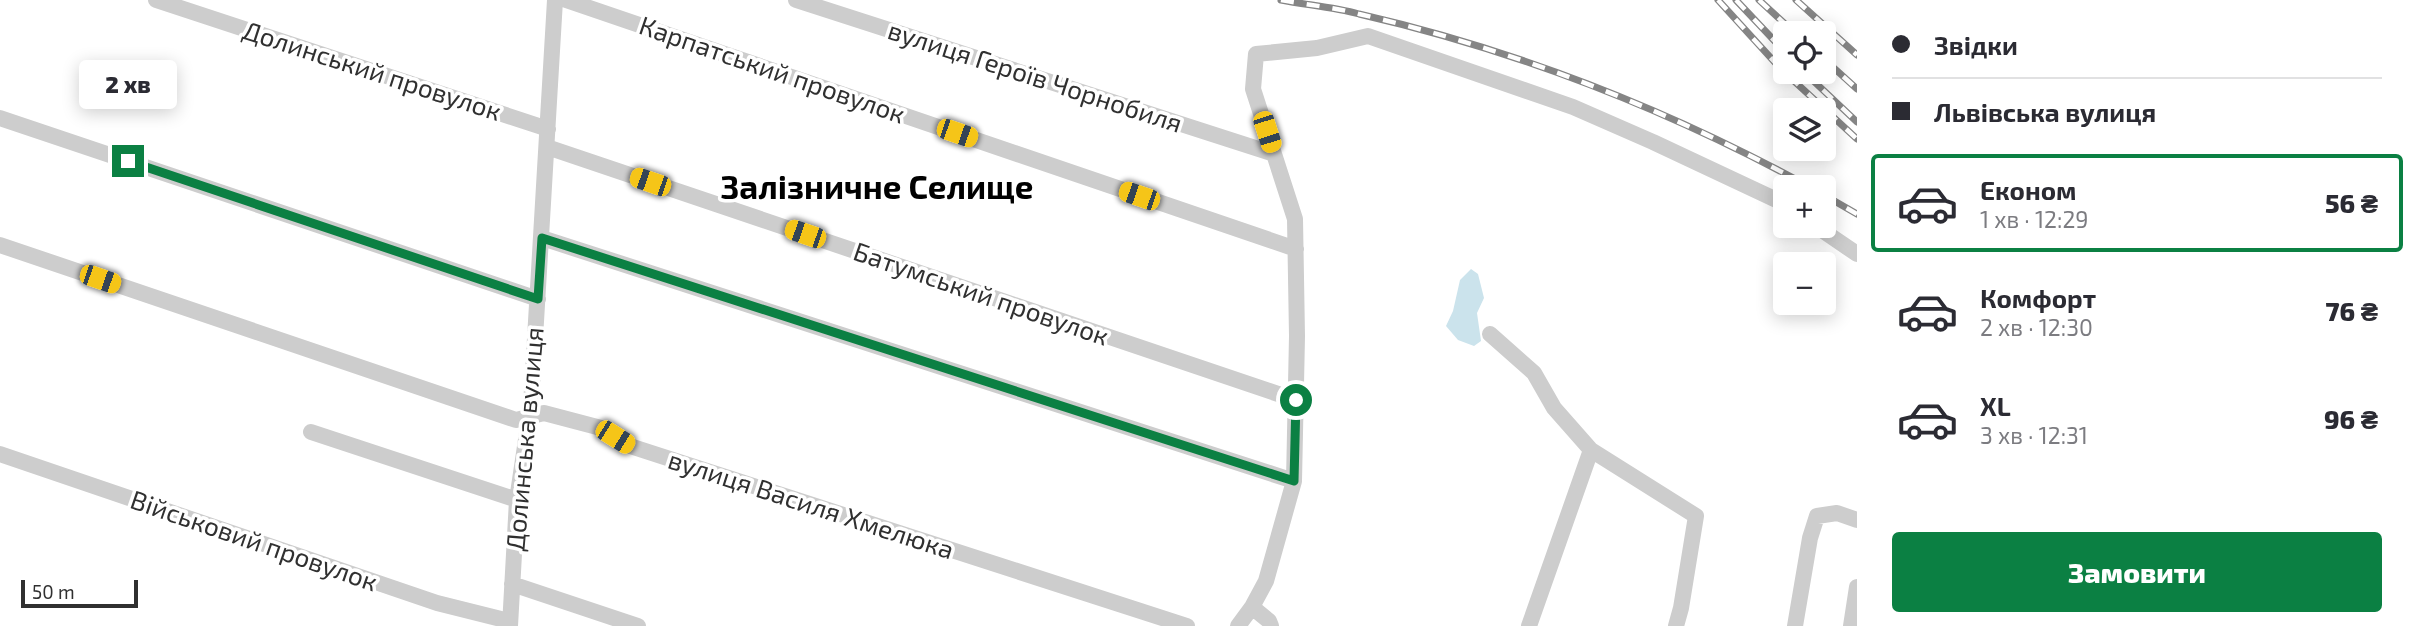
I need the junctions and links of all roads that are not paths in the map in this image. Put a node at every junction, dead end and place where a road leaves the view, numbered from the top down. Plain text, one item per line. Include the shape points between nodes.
1 (156, 0) edge
2 (555, 0) edge
3 (566, 0) edge
4 (796, 0) edge
5 (0, 117) edge
6 (548, 128) junction
7 (547, 147) junction
8 (1274, 154) junction
9 (1773, 198) edge
10 (542, 238) junction
11 (1834, 238) edge
12 (0, 245) edge
13 (1296, 249) junction
14 (1857, 254) edge
15 (538, 299) junction
16 (1490, 334) dead end
17 (1296, 400) junction
18 (529, 417) junction
19 (311, 432) dead end
20 (1591, 450) junction
21 (0, 454) edge
22 (1294, 481) junction
23 (517, 500) junction
24 (1857, 520) edge
25 (512, 584) junction
26 (1857, 587) edge
27 (1252, 607) junction
28 (510, 623) edge
29 (638, 626) edge
30 (1187, 626) edge
31 (1238, 626) edge
32 (1272, 626) edge
33 (1529, 626) edge
34 (1676, 626) edge
35 (1795, 626) edge
36 (1851, 626) edge

1 - 6 street, Долинський провулок
2 - 6 street, Долинська вулиця
3 - 13 street, Карпатський провулок
4 - 8 street, вулиця Героїв Чорнобиля
5 - 15 street
6 - 7 street, Долинська вулиця
7 - 10 street, Долинська вулиця
7 - 17 street, Батумський провулок
8 - 9 street via 1253,89 1256,54 1317,48 1368,36 1573,107
8 - 13 street via 1295,219
10 - 15 street, Долинська вулиця
10 - 22 street
11 - 14 street
12 - 18 street, вулиця Василя Хмелюка via 516,421
13 - 17 street
15 - 18 street, Долинська вулиця
16 - 20 street via 1534,373 1554,408
17 - 22 street
18 - 23 street, Долинська вулиця
18 - 30 street, вулиця Василя Хмелюка via 544,413 601,428 630,446
19 - 23 street
20 - 33 street
20 - 34 street via 1696,516
21 - 28 street, Військовий провулок via 437,603
22 - 27 street via 1266,581
23 - 25 street, Долинська вулиця
24 - 35 street via 1837,513 1817,516
25 - 28 street, Долинська вулиця
25 - 29 street
26 - 36 street
27 - 31 street
27 - 32 street

